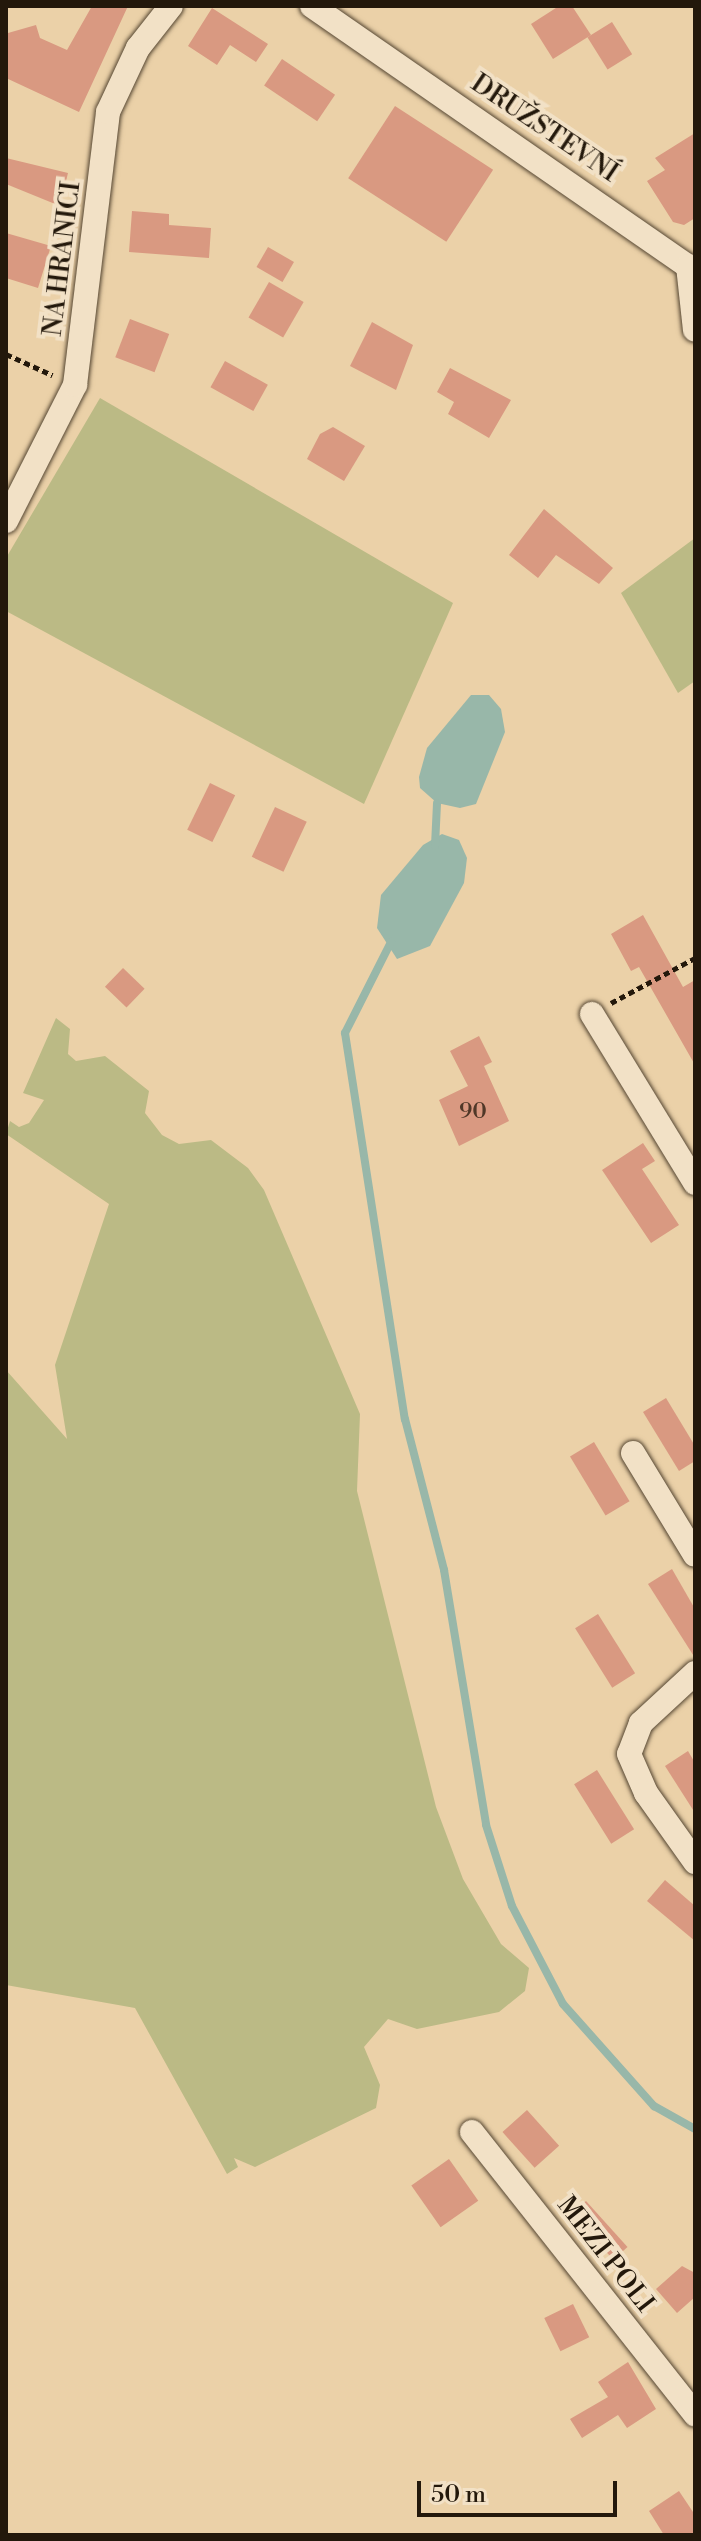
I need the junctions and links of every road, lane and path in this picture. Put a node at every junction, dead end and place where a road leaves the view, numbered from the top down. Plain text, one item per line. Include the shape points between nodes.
1 (171, 6) edge
2 (312, 6) edge
3 (692, 264) edge
4 (695, 330) edge
5 (6, 354) edge
6 (75, 385) junction
7 (6, 521) edge
8 (695, 958) edge
9 (592, 1014) joint
10 (695, 1183) edge
11 (633, 1453) dead end
12 (695, 1555) edge
13 (695, 1673) edge
14 (695, 1862) edge
15 (472, 2132) dead end
16 (695, 2414) edge

1 - 6 street, NA HRANICI via 138,48 108,112
2 - 3 street, DRUŽSTEVNÍ
3 - 4 street, DRUŽSTEVNÍ
5 - 6 path
6 - 7 street, NA HRANICI
8 - 9 path
9 - 10 street
11 - 12 street
13 - 14 street via 641,1723 629,1754 646,1793
15 - 16 street, MEZI POLI

